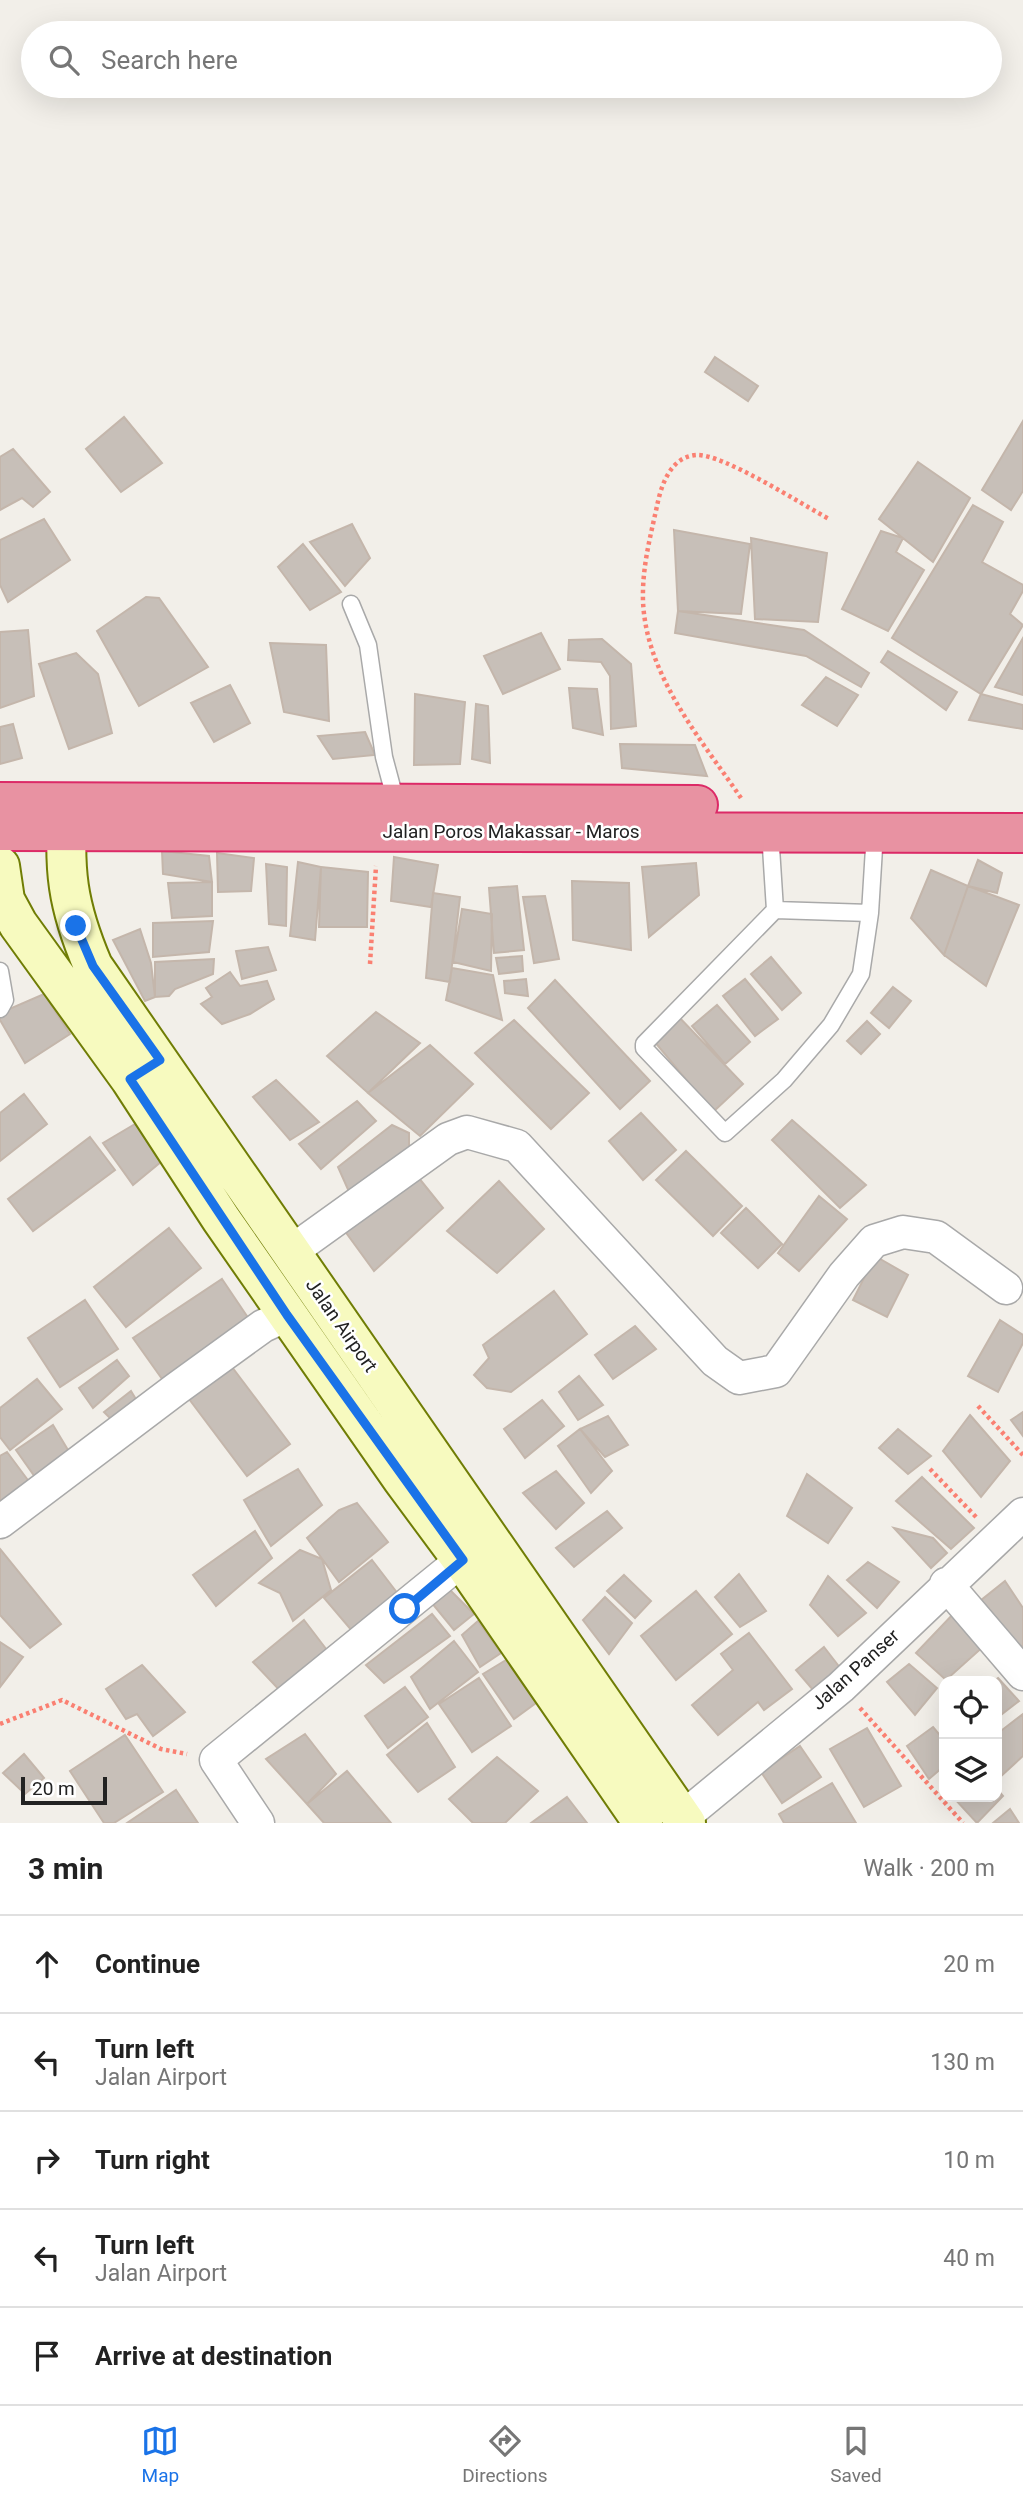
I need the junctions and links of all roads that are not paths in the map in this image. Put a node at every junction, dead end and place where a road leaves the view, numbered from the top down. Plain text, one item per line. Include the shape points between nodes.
1 (351, 604) dead end
2 (0, 802) edge
3 (1023, 807) edge
4 (387, 816) junction
5 (67, 817) junction
6 (757, 818) junction
7 (0, 831) edge
8 (875, 832) junction
9 (1023, 833) edge
10 (0, 866) edge
11 (775, 910) junction
12 (870, 913) junction
13 (0, 971) edge
14 (0, 1009) edge
15 (145, 1070) junction
16 (292, 1251) junction
17 (1006, 1288) dead end
18 (287, 1315) junction
19 (1023, 1514) edge
20 (0, 1522) edge
21 (463, 1560) junction
22 (946, 1584) junction
23 (1023, 1674) edge
24 (631, 1774) junction
25 (684, 1821) edge
26 (258, 1823) edge
27 (643, 1823) edge

1 - 4 lane via 368,645 384,757
2 - 5 highway, Jalan Poros Makassar - Maros
3 - 6 highway, Jalan Poros Makassar - Maros
4 - 5 highway, Jalan Poros Makassar - Maros
4 - 6 highway, Jalan Poros Makassar - Maros
5 - 7 highway, Jalan Poros Makassar - Maros
5 - 15 street, Jalan Airport via 68,895 76,926
6 - 8 highway, Jalan Poros Makassar - Maros
6 - 11 lane
8 - 9 highway, Jalan Poros Makassar - Maros
8 - 12 lane
10 - 15 street, Jalan Airport via 5,900 18,924
11 - 12 lane
11 - 12 lane via 644,1044 725,1133 784,1080 831,1025 861,974
13 - 14 lane via 5,1000
15 - 16 street, Jalan Airport
15 - 18 street, Jalan Airport
16 - 17 street via 448,1139 467,1132 517,1146 715,1361 739,1378 776,1371 874,1241 903,1231 936,1237
16 - 24 street, Jalan Airport
18 - 20 street via 263,1326
18 - 21 street, Jalan Airport
19 - 22 street, Jalan Panser
21 - 24 street, Jalan Airport
21 - 26 street via 216,1760
22 - 23 street
22 - 25 street, Jalan Panser via 841,1686
24 - 25 street, Jalan Airport
24 - 27 street, Jalan Airport

